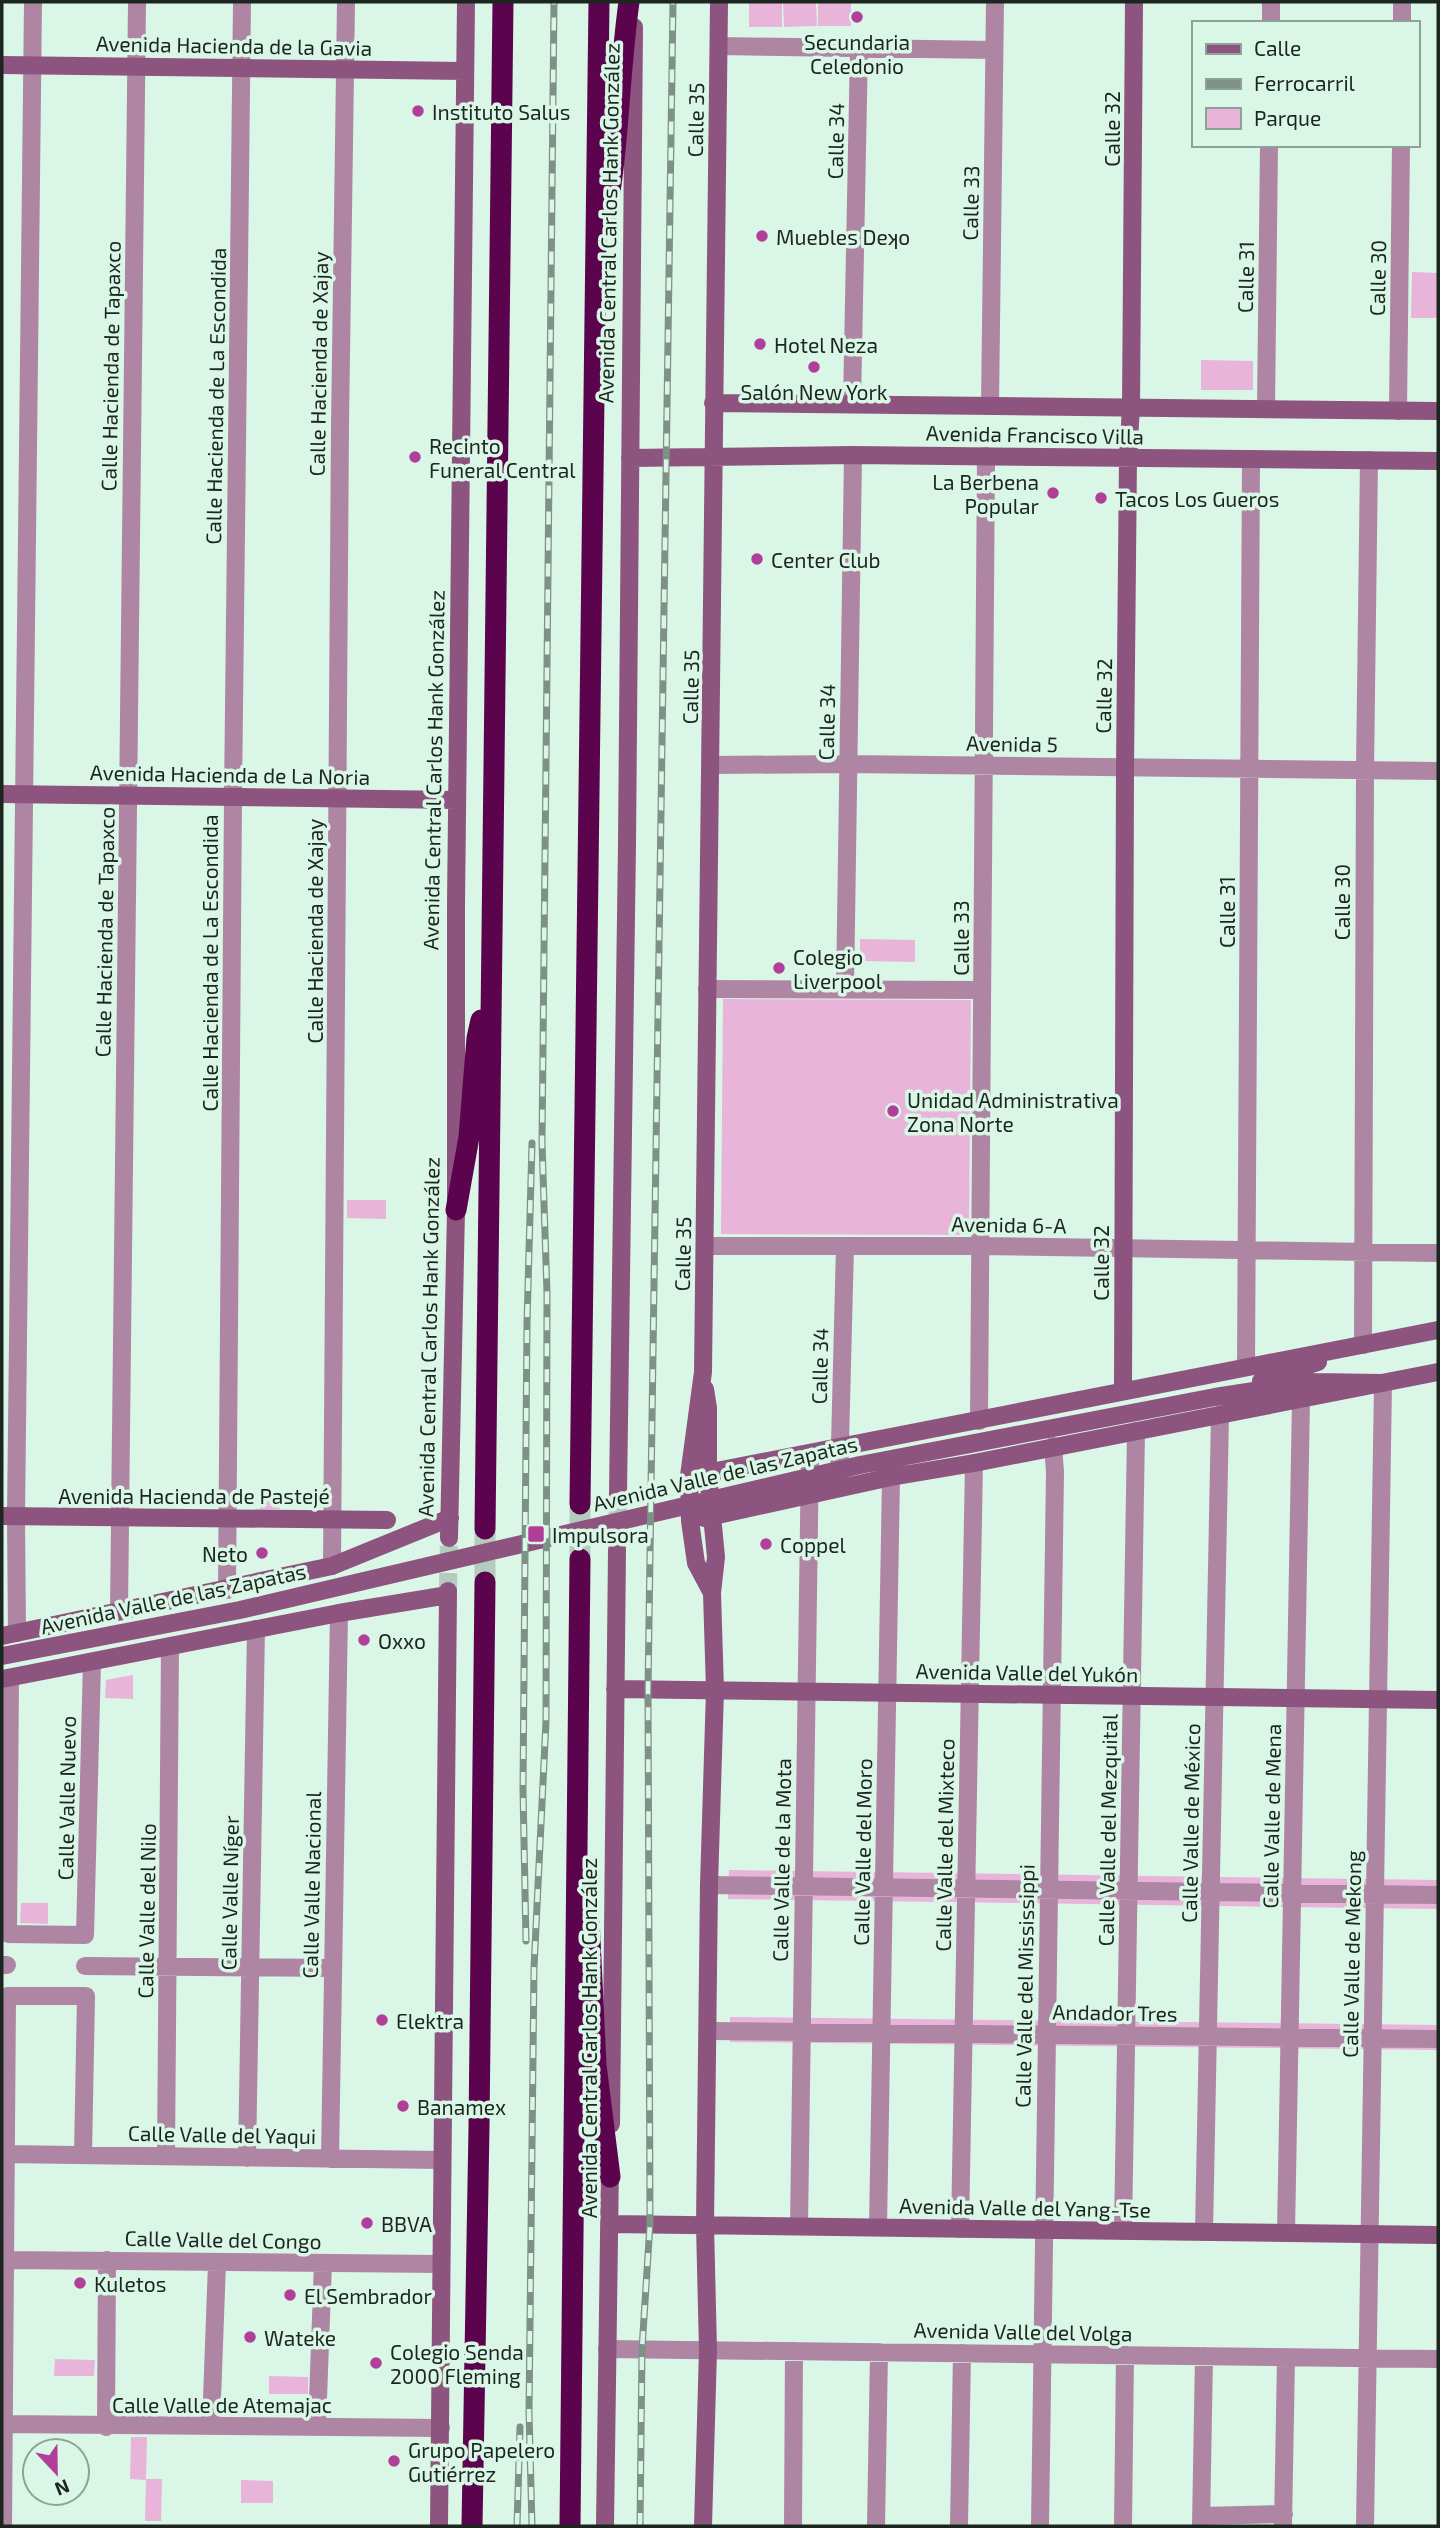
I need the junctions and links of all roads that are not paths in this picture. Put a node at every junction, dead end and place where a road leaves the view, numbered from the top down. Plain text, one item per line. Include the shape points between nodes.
1 (33, 2) edge
2 (137, 2) edge
3 (242, 2) edge
4 (346, 2) edge
5 (466, 2) edge
6 (503, 2) edge
7 (598, 2) edge
8 (629, 2) edge
9 (635, 2) edge
10 (719, 2) edge
11 (995, 2) edge
12 (1134, 2) edge
13 (1271, 2) edge
14 (1402, 2) edge
15 (1271, 21) edge
16 (1402, 21) edge
17 (719, 46) junction
18 (859, 48) junction
19 (995, 50) junction
20 (2, 65) edge
21 (33, 65) junction
22 (136, 67) junction
23 (242, 68) junction
24 (345, 70) junction
25 (465, 71) junction
26 (1269, 147) edge
27 (1401, 147) edge
28 (595, 277) junction
29 (713, 403) junction
30 (852, 403) junction
31 (990, 405) junction
32 (1131, 407) junction
33 (1266, 409) junction
34 (1398, 411) junction
35 (1438, 411) edge
36 (853, 454) junction
37 (715, 456) junction
38 (986, 456) junction
39 (1128, 457) junction
40 (631, 458) junction
41 (1251, 459) junction
42 (1369, 460) junction
43 (1438, 461) edge
44 (848, 764) junction
45 (712, 765) junction
46 (984, 765) junction
47 (1125, 768) junction
48 (1249, 769) junction
49 (1365, 770) junction
50 (1438, 771) edge
51 (2, 794) edge
52 (24, 794) junction
53 (128, 796) junction
54 (233, 797) junction
55 (337, 798) junction
56 (457, 800) junction
57 (490, 987) junction
58 (707, 989) junction
59 (845, 989) junction
60 (982, 990) junction
61 (456, 1210) junction
62 (705, 1246) junction
63 (845, 1246) junction
64 (980, 1246) junction
65 (1123, 1248) junction
66 (1247, 1250) junction
67 (1362, 1252) junction
68 (1438, 1253) edge
69 (1438, 1330) edge
70 (1363, 1345) junction
71 (1246, 1366) junction
72 (703, 1372) junction
73 (1438, 1372) edge
74 (1383, 1383) junction
75 (1123, 1390) junction
76 (1215, 1396) junction
77 (1301, 1400) junction
78 (1220, 1415) junction
79 (979, 1421) junction
80 (1136, 1431) junction
81 (1053, 1446) junction
82 (840, 1447) junction
83 (810, 1454) junction
84 (785, 1459) junction
85 (974, 1463) junction
86 (708, 1474) junction
87 (689, 1476) junction
88 (891, 1477) junction
89 (838, 1488) junction
90 (618, 1494) tunnel mouth
91 (809, 1494) junction
92 (786, 1499) junction
93 (580, 1504) tunnel mouth
94 (9, 1516) edge
95 (713, 1516) junction
96 (120, 1517) junction
97 (227, 1518) junction
98 (450, 1518) junction
99 (332, 1519) junction
100 (387, 1520) dead end
101 (690, 1521) junction
102 (485, 1529) tunnel mouth
103 (449, 1538) tunnel mouth
104 (617, 1550) tunnel mouth
105 (580, 1559) tunnel mouth
106 (332, 1566) junction
107 (267, 1581) junction
108 (485, 1582) tunnel mouth
109 (227, 1590) junction
110 (712, 1593) junction
111 (119, 1612) junction
112 (339, 1612) junction
113 (274, 1626) junction
114 (256, 1629) junction
115 (9, 1634) edge
116 (170, 1646) junction
117 (2, 1656) edge
118 (92, 1661) junction
119 (6, 1678) edge
120 (615, 1689) junction
121 (715, 1690) junction
122 (806, 1692) junction
123 (887, 1693) junction
124 (970, 1694) junction
125 (1052, 1695) junction
126 (1132, 1696) junction
127 (1215, 1697) junction
128 (1295, 1698) junction
129 (1378, 1699) junction
130 (1438, 1700) edge
131 (577, 1767) junction
132 (709, 1885) junction
133 (803, 1886) junction
134 (884, 1887) junction
135 (966, 1888) junction
136 (1049, 1889) junction
137 (1129, 1891) junction
138 (1211, 1892) junction
139 (1292, 1893) junction
140 (1374, 1894) junction
141 (1438, 1895) edge
142 (85, 1966) dead end
143 (168, 1966) junction
144 (251, 1967) junction
145 (333, 1968) junction
146 (708, 2031) junction
147 (801, 2032) junction
148 (881, 2032) junction
149 (963, 2034) junction
150 (1046, 2034) junction
151 (1126, 2035) junction
152 (1208, 2036) junction
153 (1290, 2037) junction
154 (1372, 2038) junction
155 (1438, 2039) edge
156 (4, 2154) edge
157 (83, 2155) junction
158 (166, 2156) junction
159 (247, 2158) junction
160 (330, 2159) junction
161 (441, 2160) junction
162 (610, 2177) junction
163 (611, 2224) junction
164 (705, 2225) junction
165 (799, 2226) junction
166 (878, 2227) junction
167 (960, 2229) junction
168 (1043, 2230) junction
169 (1123, 2231) junction
170 (1205, 2232) junction
171 (1286, 2233) junction
172 (1369, 2234) junction
173 (1438, 2235) edge
174 (5, 2260) junction
175 (107, 2260) junction
176 (217, 2263) junction
177 (323, 2263) junction
178 (440, 2264) junction
179 (607, 2349) junction
180 (708, 2350) junction
181 (794, 2351) junction
182 (879, 2353) junction
183 (962, 2353) junction
184 (1042, 2354) junction
185 (1125, 2355) junction
186 (1205, 2356) junction
187 (1286, 2358) junction
188 (1366, 2358) junction
189 (1438, 2359) edge
190 (4, 2424) edge
191 (211, 2426) junction
192 (317, 2426) junction
193 (106, 2427) junction
194 (440, 2428) junction
195 (1284, 2520) edge
196 (1201, 2521) edge
197 (3, 2526) edge
198 (439, 2526) edge
199 (472, 2526) edge
200 (570, 2526) edge
201 (605, 2526) edge
202 (703, 2526) edge
203 (793, 2526) edge
204 (876, 2526) edge
205 (959, 2526) edge
206 (1040, 2526) edge
207 (1123, 2526) edge
208 (1365, 2526) edge

1 - 21 street
2 - 22 street, Calle Hacienda de Tapaxco
3 - 23 street, Calle Hacienda de La Escondida
4 - 24 street, Calle Hacienda de Xajay
5 - 25 main road, Avenida Central Carlos Hank González
6 - 57 highway
7 - 28 highway, Avenida Central Carlos Hank González
8 - 28 highway via 611,188
9 - 40 main road, Avenida Central Carlos Hank González
10 - 17 main road, Calle 35
11 - 19 street, Calle 33
12 - 32 main road, Calle 32
13 - 15 street
14 - 16 street
17 - 18 street
17 - 29 main road, Calle 35
18 - 19 street
18 - 30 street, Calle 34
19 - 31 street, Calle 33
20 - 21 main road, Avenida Hacienda de la Gavia
21 - 22 main road, Avenida Hacienda de la Gavia
21 - 52 street
22 - 23 main road, Avenida Hacienda de la Gavia
22 - 53 street, Calle Hacienda de Tapaxco
23 - 24 main road, Avenida Hacienda de la Gavia
23 - 54 street, Calle Hacienda de La Escondida
24 - 25 main road, Avenida Hacienda de la Gavia
24 - 55 street, Calle Hacienda de Xajay
25 - 56 main road, Avenida Central Carlos Hank González
26 - 33 street, Calle 31
27 - 34 street, Calle 30
28 - 93 highway, Avenida Central Carlos Hank González
29 - 30 main road, Avenida Francisco Villa
29 - 37 main road, Calle 35
30 - 31 main road, Avenida Francisco Villa
31 - 32 main road, Avenida Francisco Villa
32 - 33 main road, Avenida Francisco Villa
32 - 39 main road, Calle 32
33 - 34 main road, Avenida Francisco Villa
34 - 35 main road, Avenida Francisco Villa
36 - 37 main road, Avenida Francisco Villa
36 - 38 main road, Avenida Francisco Villa
36 - 44 street, Calle 34
37 - 40 main road, Avenida Francisco Villa
37 - 45 main road, Calle 35
38 - 39 main road, Avenida Francisco Villa
38 - 46 street, Calle 33
39 - 41 main road, Avenida Francisco Villa
39 - 47 main road, Calle 32
40 - 90 main road, Avenida Central Carlos Hank González
41 - 42 main road, Avenida Francisco Villa
41 - 48 street, Calle 31
42 - 43 main road, Avenida Francisco Villa
42 - 49 street, Calle 30
44 - 45 street, Avenida 5
44 - 46 street, Avenida 5
44 - 59 street, Calle 34
45 - 58 main road, Calle 35
46 - 47 street, Avenida 5
46 - 60 street, Calle 33
47 - 48 street, Avenida 5
47 - 65 main road, Calle 32
48 - 49 street, Avenida 5
48 - 66 street, Calle 31
49 - 50 street, Avenida 5
49 - 67 street, Calle 30
51 - 52 main road, Avenida Hacienda de La Noria
52 - 53 main road, Avenida Hacienda de La Noria
52 - 94 street
53 - 54 main road, Avenida Hacienda de La Noria
53 - 96 street, Calle Hacienda de Tapaxco
54 - 55 main road, Avenida Hacienda de La Noria
54 - 97 street, Calle Hacienda de La Escondida
55 - 56 main road, Avenida Hacienda de La Noria
55 - 99 street, Calle Hacienda de Xajay
56 - 61 main road, Avenida Central Carlos Hank González
57 - 61 highway via 477,1038 469,1138
57 - 102 highway
58 - 59 street
58 - 62 main road, Calle 35
59 - 60 street
60 - 64 street, Calle 33
61 - 98 main road, Avenida Central Carlos Hank González
62 - 63 street, Avenida 6-A
62 - 72 main road, Calle 35
63 - 64 street, Avenida 6-A
63 - 82 street, Calle 34
64 - 65 street, Avenida 6-A
64 - 79 street, Calle 33
65 - 66 street, Avenida 6-A
65 - 75 main road, Calle 32
66 - 67 street, Avenida 6-A
66 - 71 street, Calle 31
67 - 68 street, Avenida 6-A
67 - 70 street, Calle 30
69 - 70 main road, Avenida Valle de las Zapatas
70 - 71 main road, Avenida Valle de las Zapatas
70 - 76 main road, Avenida Valle de las Zapatas
71 - 75 main road, Avenida Valle de las Zapatas
72 - 86 main road, Calle 35
72 - 87 main road, Calle 35
73 - 74 main road, Avenida Valle de las Zapatas
74 - 76 main road, Avenida Valle de las Zapatas via 1311,1382
74 - 77 main road, Avenida Valle de las Zapatas
74 - 129 street, Calle Valle de Mekong
75 - 79 main road, Avenida Valle de las Zapatas
76 - 117 main road, Avenida Valle de las Zapatas via 860,1465 240,1609
77 - 78 main road, Avenida Valle de las Zapatas
77 - 128 street, Calle Valle de Mena
78 - 80 main road, Avenida Valle de las Zapatas
78 - 127 street, Calle Valle de México
79 - 82 main road, Avenida Valle de las Zapatas
80 - 81 main road, Avenida Valle de las Zapatas
80 - 126 street, Calle Valle del Mezquital
81 - 85 main road, Avenida Valle de las Zapatas
81 - 125 street, Calle Valle del Mississippi
82 - 83 main road, Avenida Valle de las Zapatas
82 - 89 street, Calle 34
83 - 84 main road, Avenida Valle de las Zapatas
83 - 91 street, Calle Valle de la Mota
84 - 86 main road, Avenida Valle de las Zapatas
84 - 92 main road
85 - 88 main road, Avenida Valle de las Zapatas
85 - 124 street, Calle Valle del Mixteco
86 - 87 main road, Avenida Valle de las Zapatas
86 - 95 main road, Calle 35
87 - 101 main road, Calle 35
88 - 89 main road, Avenida Valle de las Zapatas
88 - 123 street, Calle Valle del Moro
89 - 91 main road, Avenida Valle de las Zapatas
91 - 92 main road, Avenida Valle de las Zapatas
91 - 122 street, Calle Valle de la Mota
92 - 95 main road, Avenida Valle de las Zapatas
94 - 96 main road, Avenida Hacienda de Pastejé
94 - 115 street
95 - 101 main road, Avenida Valle de las Zapatas
95 - 110 main road via 716,1557
96 - 97 main road, Avenida Hacienda de Pastejé
96 - 111 street, Calle Hacienda de Tapaxco
97 - 99 main road, Avenida Hacienda de Pastejé
97 - 109 street, Calle Hacienda de La Escondida
98 - 103 main road, Avenida Central Carlos Hank González
98 - 106 main road, Avenida Valle de las Zapatas
99 - 100 main road, Avenida Hacienda de Pastejé
99 - 106 street, Calle Hacienda de Xajay
101 - 110 main road via 696,1563
104 - 120 main road, Avenida Central Carlos Hank González
105 - 131 highway, Avenida Central Carlos Hank González
106 - 107 main road, Avenida Valle de las Zapatas
107 - 109 main road, Avenida Valle de las Zapatas
107 - 113 main road via 281,1598
108 - 199 highway
109 - 111 main road, Avenida Valle de las Zapatas
110 - 121 main road
111 - 115 main road, Avenida Valle de las Zapatas
112 - 113 main road
112 - 145 street, Calle Valle Nacional
112 - 161 main road via 448,1593
113 - 114 main road
114 - 116 main road
114 - 144 street, Calle Valle Níger
116 - 118 main road
116 - 143 street, Calle Valle del Nilo
118 - 119 main road
118 - 119 street, Calle Valle Nuevo via 85,1935 8,1934
120 - 121 main road, Avenida Valle del Yukón
120 - 162 main road, Avenida Central Carlos Hank González
121 - 122 main road, Avenida Valle del Yukón
121 - 132 main road
122 - 123 main road, Avenida Valle del Yukón
122 - 133 street, Calle Valle de la Mota
123 - 124 main road, Avenida Valle del Yukón
123 - 134 street, Calle Valle del Moro
124 - 125 main road, Avenida Valle del Yukón
124 - 135 street, Calle Valle del Mixteco
125 - 126 main road, Avenida Valle del Yukón
125 - 136 street, Calle Valle del Mississippi
126 - 127 main road, Avenida Valle del Yukón
126 - 137 street, Calle Valle del Mezquital
127 - 128 main road, Avenida Valle del Yukón
127 - 138 street, Calle Valle de México
128 - 129 main road, Avenida Valle del Yukón
128 - 139 street, Calle Valle de Mena
129 - 130 main road, Avenida Valle del Yukón
129 - 140 street, Calle Valle de Mekong
131 - 162 highway via 585,1829 596,2065
131 - 200 highway, Avenida Central Carlos Hank González
132 - 133 street
132 - 146 main road
133 - 134 street
133 - 147 street, Calle Valle de la Mota
134 - 135 street
134 - 148 street, Calle Valle del Moro
135 - 136 street
135 - 149 street, Calle Valle del Mixteco
136 - 137 street
136 - 150 street, Calle Valle del Mississippi
137 - 138 street
137 - 151 street, Calle Valle del Mezquital
138 - 139 street
138 - 152 street, Calle Valle de México
139 - 140 street
139 - 153 street, Calle Valle de Mena
140 - 141 street
140 - 154 street, Calle Valle de Mekong
142 - 143 street
143 - 144 street
143 - 158 street, Calle Valle del Nilo
144 - 145 street
144 - 159 street, Calle Valle Níger
145 - 160 street, Calle Valle Nacional
146 - 147 street, Andador Tres
146 - 164 main road
147 - 148 street, Andador Tres
147 - 165 street, Calle Valle de la Mota
148 - 149 street, Andador Tres
148 - 166 street, Calle Valle del Moro
149 - 150 street, Andador Tres
149 - 167 street, Calle Valle del Mixteco
150 - 151 street, Andador Tres
150 - 168 street, Calle Valle del Mississippi
151 - 152 street, Andador Tres
151 - 169 street, Calle Valle del Mezquital
152 - 153 street, Andador Tres
152 - 170 street, Calle Valle de México
153 - 154 street, Andador Tres
153 - 171 street, Calle Valle de Mena
154 - 155 street, Andador Tres
154 - 172 street, Calle Valle de Mekong
156 - 157 street, Calle Valle del Yaqui
156 - 157 street via 7,1996 86,1996
156 - 174 street
157 - 158 street, Calle Valle del Yaqui
158 - 159 street, Calle Valle del Yaqui
159 - 160 street, Calle Valle del Yaqui
160 - 161 street, Calle Valle del Yaqui
161 - 178 main road
162 - 163 main road, Avenida Central Carlos Hank González
163 - 164 main road, Avenida Valle del Yang-Tse
163 - 179 main road, Avenida Central Carlos Hank González
164 - 165 main road, Avenida Valle del Yang-Tse
164 - 180 main road
165 - 166 main road, Avenida Valle del Yang-Tse
166 - 167 main road, Avenida Valle del Yang-Tse
167 - 168 main road, Avenida Valle del Yang-Tse
168 - 169 main road, Avenida Valle del Yang-Tse
168 - 184 street, Calle Valle del Mississippi
169 - 170 main road, Avenida Valle del Yang-Tse
170 - 171 main road, Avenida Valle del Yang-Tse
171 - 172 main road, Avenida Valle del Yang-Tse
172 - 173 main road, Avenida Valle del Yang-Tse
172 - 188 street, Calle Valle de Mekong
174 - 175 street, Calle Valle del Congo
174 - 190 street
175 - 176 street, Calle Valle del Congo
175 - 193 street
176 - 177 street, Calle Valle del Congo
176 - 191 street
177 - 178 street, Calle Valle del Congo
177 - 192 street
178 - 194 main road
179 - 180 street, Avenida Valle del Volga
179 - 201 main road, Avenida Central Carlos Hank González
180 - 181 street, Avenida Valle del Volga
180 - 202 main road
181 - 182 street, Avenida Valle del Volga
181 - 203 street
182 - 183 street, Avenida Valle del Volga
182 - 204 street
183 - 184 street, Avenida Valle del Volga
183 - 205 street
184 - 185 street, Avenida Valle del Volga
184 - 206 street, Calle Valle del Mississippi
185 - 186 street, Avenida Valle del Volga
185 - 207 street
186 - 187 street, Avenida Valle del Volga
186 - 196 street
187 - 188 street, Avenida Valle del Volga
187 - 195 street
188 - 189 street, Avenida Valle del Volga
188 - 208 street, Calle Valle de Mekong
190 - 193 street, Calle Valle de Atemajac
190 - 197 street
191 - 192 street, Calle Valle de Atemajac
191 - 193 street, Calle Valle de Atemajac
192 - 194 street, Calle Valle de Atemajac
194 - 198 main road
195 - 196 street

